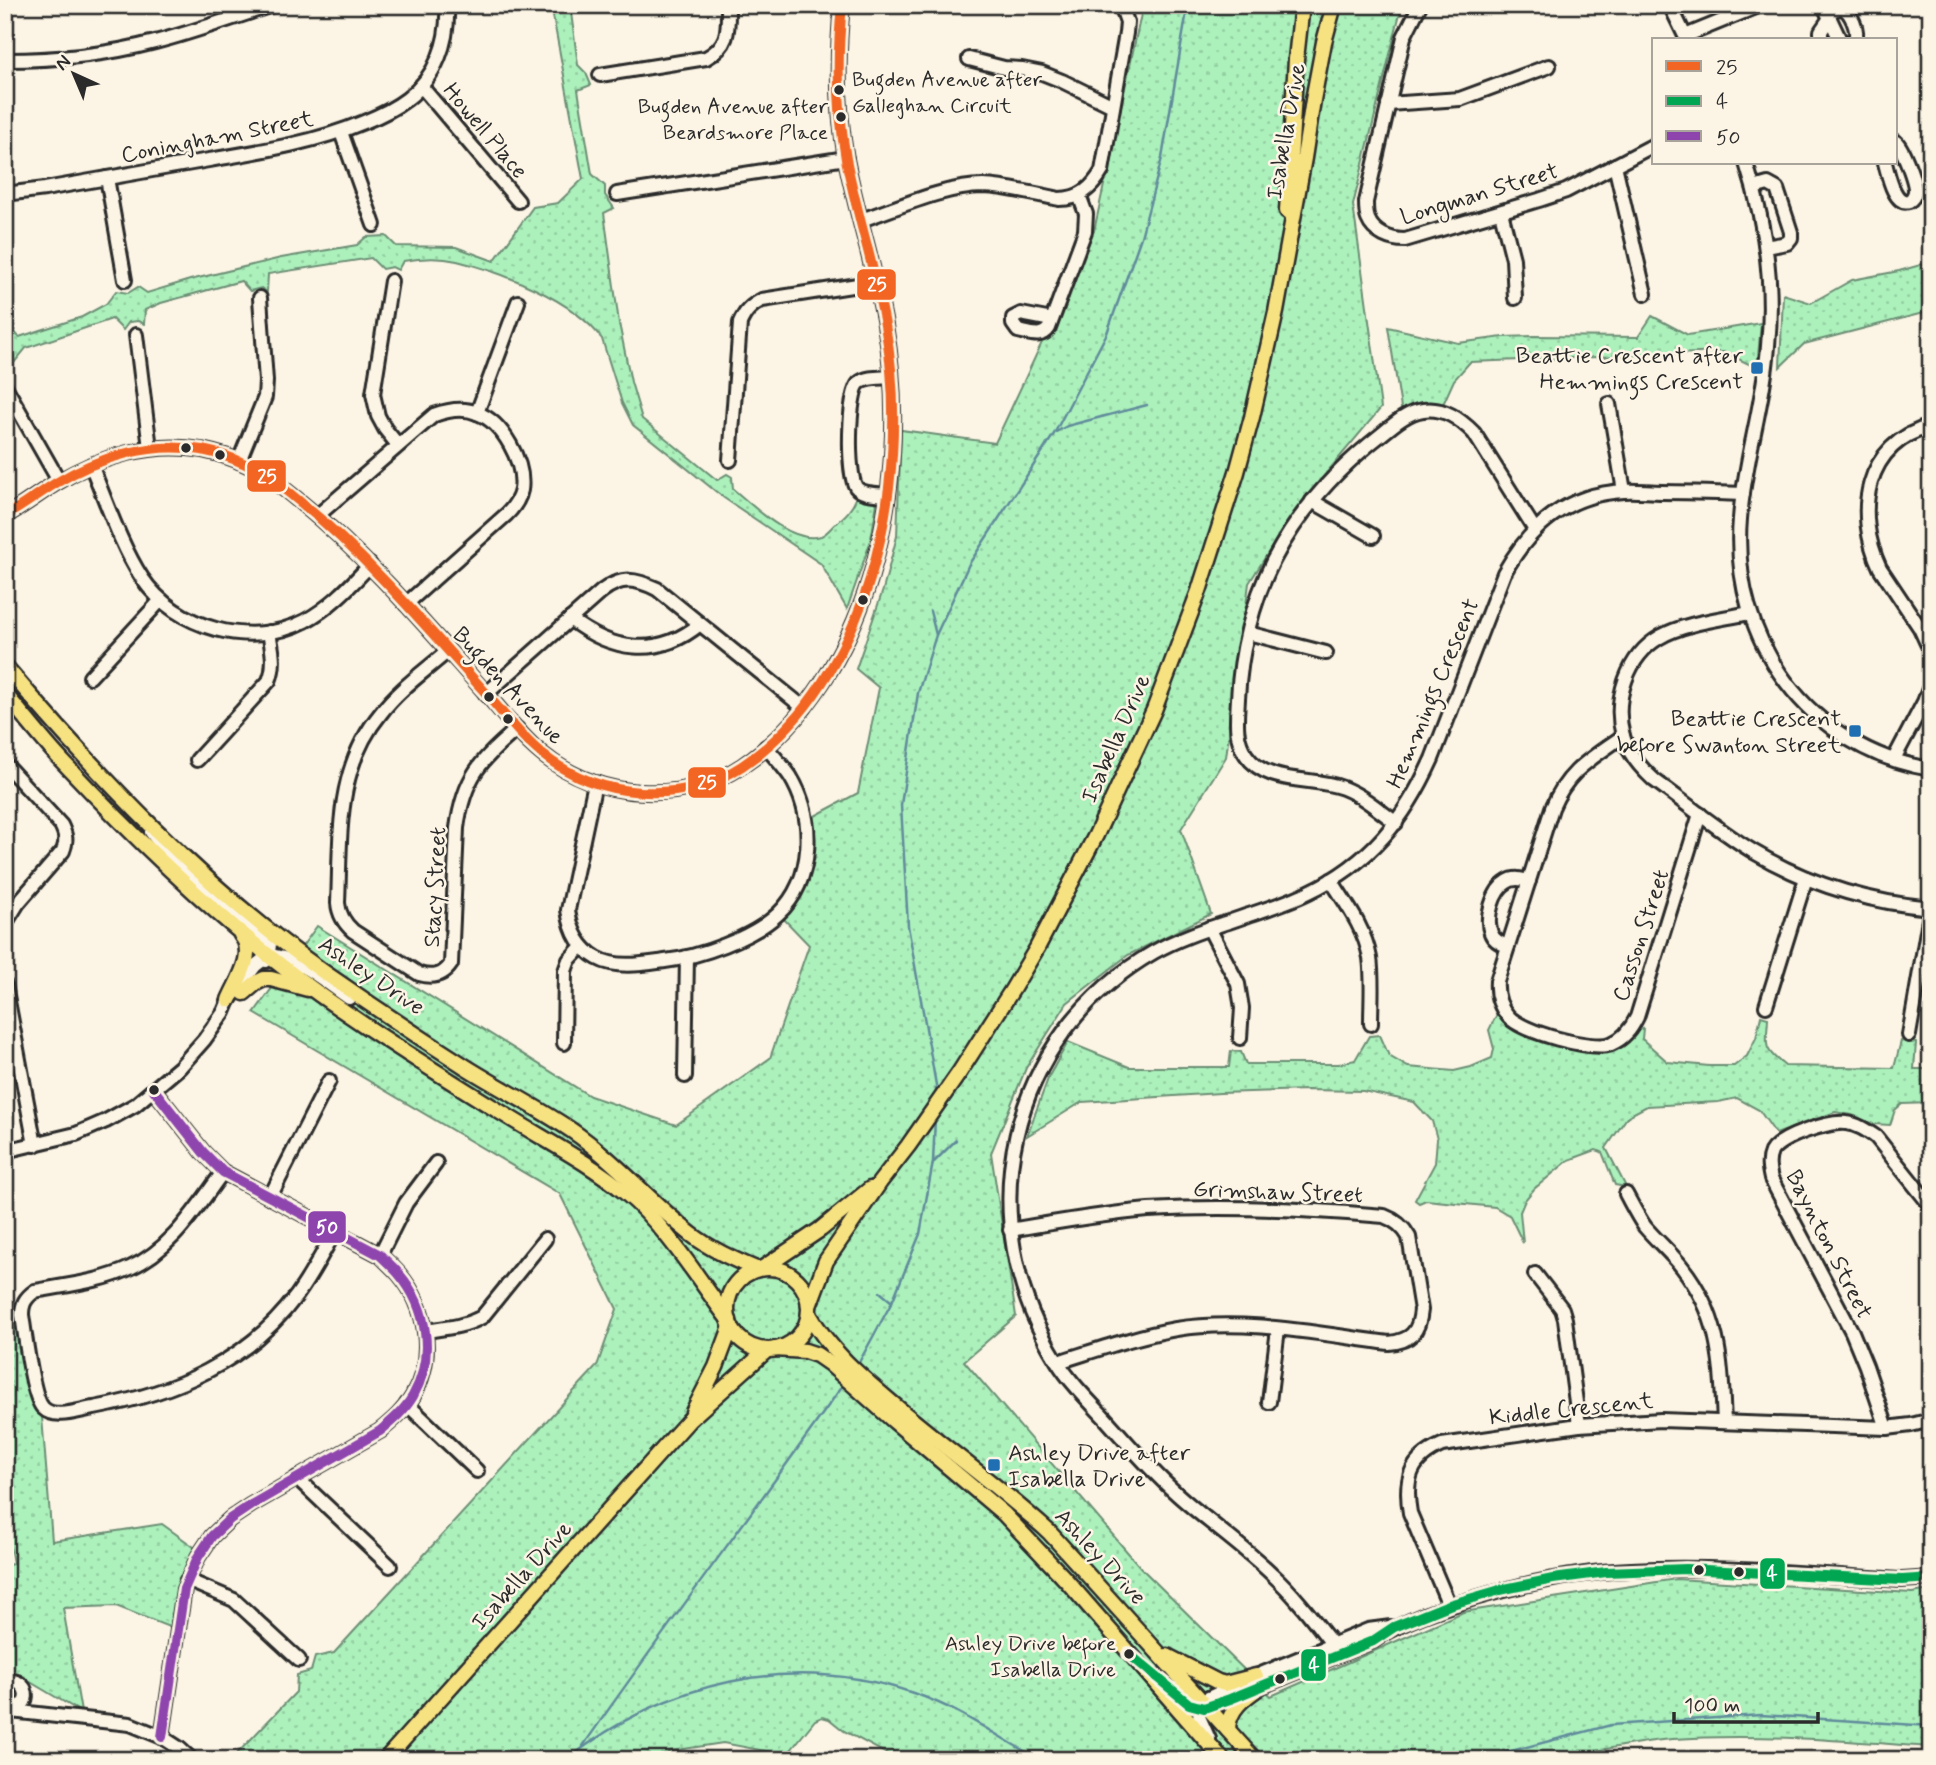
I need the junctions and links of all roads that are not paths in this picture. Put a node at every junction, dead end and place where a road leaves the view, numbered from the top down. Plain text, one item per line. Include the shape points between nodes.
1 (273, 5) edge
2 (447, 5) edge
3 (728, 5) edge
4 (842, 5) edge
5 (1121, 5) edge
6 (1302, 5) edge
7 (1334, 5) edge
8 (1420, 5) edge
9 (1670, 5) edge
10 (1761, 5) edge
11 (1827, 12) edge
12 (1686, 38) edge
13 (1821, 38) edge
14 (1839, 38) edge
15 (1856, 38) edge
16 (969, 59) dead end
17 (5, 60) edge
18 (1549, 66) dead end
19 (600, 75) dead end
20 (421, 86) junction
21 (1388, 104) junction
22 (1113, 106) junction
23 (341, 131) junction
24 (1898, 144) edge
25 (1652, 146) edge
26 (846, 158) junction
27 (1746, 164) edge
28 (1885, 164) edge
29 (1615, 165) junction
30 (107, 178) junction
31 (1754, 188) junction
32 (5, 194) edge
33 (617, 194) dead end
34 (1079, 195) junction
35 (518, 201) dead end
36 (1501, 212) junction
37 (861, 220) junction
38 (374, 225) dead end
39 (1766, 247) junction
40 (1284, 265) junction
41 (125, 280) dead end
42 (391, 281) dead end
43 (877, 282) junction
44 (1645, 294) dead end
45 (260, 298) dead end
46 (1515, 298) dead end
47 (518, 302) dead end
48 (1052, 320) dead end
49 (136, 335) dead end
50 (891, 377) junction
51 (5, 386) edge
52 (1609, 404) dead end
53 (477, 413) junction
54 (1931, 426) edge
55 (398, 445) junction
56 (150, 448) junction
57 (730, 460) dead end
58 (239, 461) junction
59 (91, 465) junction
60 (59, 481) junction
61 (1624, 491) junction
62 (1743, 494) junction
63 (888, 495) junction
64 (1312, 501) junction
65 (19, 508) junction
66 (5, 516) edge
67 (317, 516) junction
68 (5, 522) edge
69 (1535, 530) junction
70 (1373, 536) dead end
71 (370, 565) junction
72 (161, 600) junction
73 (406, 604) junction
74 (1749, 613) junction
75 (569, 620) junction
76 (700, 624) junction
77 (269, 632) junction
78 (1248, 633) junction
79 (448, 651) junction
80 (1931, 652) edge
81 (1326, 653) dead end
82 (5, 666) edge
83 (90, 677) dead end
84 (1931, 684) edge
85 (5, 694) edge
86 (486, 694) junction
87 (804, 708) junction
88 (517, 729) junction
89 (1623, 736) junction
90 (766, 747) junction
91 (197, 760) dead end
92 (1894, 760) junction
93 (5, 764) edge
94 (1931, 769) edge
95 (595, 783) junction
96 (132, 808) junction
97 (1700, 814) junction
98 (1396, 823) junction
99 (1806, 878) junction
100 (1331, 880) junction
101 (1529, 881) junction
102 (1931, 908) edge
103 (228, 921) junction
104 (5, 923) edge
105 (1209, 929) junction
106 (582, 946) junction
107 (1508, 946) junction
108 (269, 955) junction
109 (687, 957) junction
110 (5, 985) edge
111 (316, 991) junction
112 (244, 993) junction
113 (227, 1006) junction
114 (1766, 1006) dead end
115 (1371, 1024) dead end
116 (1909, 1035) dead end
117 (1240, 1038) dead end
118 (564, 1043) dead end
119 (468, 1068) junction
120 (685, 1076) dead end
121 (329, 1081) dead end
122 (154, 1090) junction
123 (35, 1145) junction
124 (5, 1151) edge
125 (436, 1163) dead end
126 (223, 1172) junction
127 (880, 1182) junction
128 (1626, 1194) dead end
129 (270, 1197) junction
130 (1931, 1206) edge
131 (1010, 1230) junction
132 (335, 1231) junction
133 (545, 1239) dead end
134 (380, 1255) junction
135 (759, 1268) junction
136 (1535, 1273) dead end
137 (809, 1310) junction
138 (730, 1324) junction
139 (1278, 1329) junction
140 (425, 1331) junction
141 (771, 1349) junction
142 (834, 1360) junction
143 (1058, 1362) junction
144 (876, 1397) junction
145 (1269, 1402) dead end
146 (407, 1404) junction
147 (689, 1420) junction
148 (1931, 1420) edge
149 (1724, 1422) junction
150 (1580, 1425) junction
151 (1887, 1428) junction
152 (477, 1471) dead end
153 (298, 1478) junction
154 (390, 1566) dead end
155 (1931, 1578) edge
156 (187, 1580) junction
157 (1449, 1605) junction
158 (1336, 1649) junction
159 (1157, 1650) junction
160 (1129, 1654) junction
161 (299, 1660) dead end
162 (6, 1680) edge
163 (1258, 1682) junction
164 (25, 1690) junction
165 (1203, 1705) junction
166 (8, 1710) edge
167 (52, 1716) junction
168 (1228, 1730) junction
169 (162, 1737) junction
170 (1219, 1755) edge
171 (192, 1760) edge
172 (385, 1760) edge
173 (1255, 1760) edge

1 - 17 street via 115,51
2 - 20 street, Coningham Street via 442,50
3 - 19 street via 723,44 706,58
4 - 26 street, Bugden Avenue via 838,58
5 - 22 street via 1127,22
6 - 40 main road, Isabella Drive
7 - 40 main road, Isabella Drive
8 - 21 street, Longman Street via 1404,37
9 - 12 street
10 - 12 street
11 - 13 street
11 - 14 street
11 - 15 street via 1842,7 1848,10
16 - 22 street via 1042,73
18 - 21 street via 1460,99
20 - 23 street, Coningham Street via 390,110
20 - 35 street, Howell Place
21 - 36 street, Longman Street via 1366,202 1368,220 1377,231 1405,240
22 - 34 street via 1102,171
23 - 30 street, Coningham Street via 292,146
23 - 38 street
24 - 28 street via 1915,188 1912,199 1906,202 1896,195
25 - 29 street, Longman Street
26 - 33 street
26 - 37 street, Bugden Avenue
27 - 31 street
29 - 36 street, Longman Street via 1566,191
29 - 44 street
30 - 32 street, Coningham Street
30 - 41 street
31 - 39 street
31 - 39 street via 1768,184 1777,189 1791,232 1787,243
34 - 37 street via 1059,199 964,187
34 - 48 street via 1086,214 1085,231
36 - 46 street via 1513,259
37 - 43 street, Bugden Avenue
39 - 62 street via 1769,337
40 - 127 main road, Isabella Drive via 1269,347 1237,472 1154,710 1097,835 1012,990
42 - 55 street via 373,394 378,416
43 - 50 street, Bugden Avenue
43 - 57 street via 744,305
45 - 58 street via 265,397
47 - 53 street
49 - 56 street
50 - 63 street, Bugden Avenue via 893,437
50 - 63 street via 858,384 850,422 855,485 865,492
51 - 60 street
52 - 61 street
53 - 55 street via 454,410 434,415
53 - 73 street via 494,422 509,442 521,479 516,505
54 - 80 street via 1907,436 1886,454 1872,478 1866,506 1875,558
55 - 67 street
56 - 58 street, Bugden Avenue via 183,447
56 - 59 street, Bugden Avenue
58 - 67 street, Bugden Avenue via 275,482
59 - 60 street, Bugden Avenue
59 - 72 street via 129,555
60 - 65 street, Bugden Avenue
61 - 62 street, Hemmings Crescent
61 - 69 street, Hemmings Crescent via 1575,502
62 - 74 street via 1738,549
63 - 87 street, Bugden Avenue via 858,615 843,648
64 - 69 street via 1344,466 1390,428 1410,414 1433,410 1452,415 1474,433
64 - 70 street
64 - 78 street via 1273,562
65 - 66 street, Bugden Avenue
65 - 68 street
67 - 71 street, Bugden Avenue
69 - 98 street, Hemmings Crescent via 1504,573 1432,759
71 - 73 street, Bugden Avenue
71 - 77 street via 321,611
72 - 77 street via 193,621 214,628 242,634
72 - 83 street
73 - 79 street, Bugden Avenue
74 - 89 street via 1677,629 1646,648 1623,687
74 - 92 street via 1771,661 1804,703 1846,737
75 - 76 street via 603,639 639,647 673,642
75 - 76 street via 612,584 631,580 657,589
75 - 86 street
76 - 87 street
77 - 91 street via 274,658 269,681
78 - 81 street
78 - 98 street via 1237,728 1247,757 1267,773 1357,794
79 - 86 street, Bugden Avenue
79 - 88 street, Stacy Street via 382,711 367,732 351,766 342,804 341,916 353,932 419,974 436,976 451,964 457,828 465,789 486,757
82 - 96 main road, Ashley Drive
84 - 92 street
85 - 103 main road, Ashley Drive via 77,777
86 - 88 street, Bugden Avenue
87 - 90 street, Bugden Avenue
88 - 95 street, Bugden Avenue via 561,767
89 - 97 street via 1642,769
89 - 101 street, Casson Street via 1584,763 1559,790
90 - 95 street, Bugden Avenue via 731,773 678,790 631,792
90 - 109 street via 789,774 803,805 807,850 797,889 772,919 725,944
92 - 94 street
93 - 104 street via 61,825 66,842
95 - 106 street via 568,910
96 - 108 street via 163,848 270,943
96 - 119 main road, Ashley Drive via 211,883 324,972
97 - 99 street via 1756,852
97 - 107 street, Casson Street via 1637,1017 1622,1038 1611,1044 1584,1045 1512,1020 1497,992
98 - 100 street, Hemmings Crescent via 1374,848
99 - 102 street via 1868,898
99 - 114 street
100 - 105 street, Hemmings Crescent via 1286,902
100 - 115 street via 1365,940 1370,959
101 - 107 street, Casson Street
101 - 107 street via 1506,882 1492,905 1490,931 1496,941
102 - 116 street
103 - 108 main road, Ashley Drive
103 - 113 main road via 247,942 247,956
105 - 117 street via 1238,984
105 - 131 street, Hemmings Crescent via 1154,952 1112,981 1066,1030 1036,1079 1016,1136
106 - 109 street via 615,964
106 - 118 street via 565,971
108 - 111 main road, Ashley Drive
108 - 112 street
108 - 113 street
108 - 119 street via 298,964 435,1056
109 - 120 street
110 - 123 street
111 - 112 main road via 264,979
111 - 138 main road, Ashley Drive via 626,1193 663,1229
112 - 113 street via 235,1005
113 - 122 street via 204,1041
119 - 135 main road, Ashley Drive via 570,1129 692,1234 721,1253
121 - 129 street
122 - 123 street via 76,1135
122 - 126 street
123 - 124 street
125 - 134 street via 406,1203
126 - 129 street
126 - 132 street via 184,1225 150,1257 107,1277 35,1291 25,1299 22,1315 37,1396 45,1410 56,1414 145,1397 220,1364 262,1333 286,1308
127 - 135 main road, Isabella Drive via 821,1229
127 - 137 main road, Isabella Drive via 826,1261
128 - 149 street via 1644,1225 1696,1287 1707,1309 1718,1344
129 - 132 street
130 - 151 street, Baynton Street via 1881,1142 1850,1123 1831,1123 1782,1140 1771,1151 1771,1179 1852,1332
131 - 139 street, Grimshaw Street via 1146,1210 1237,1207 1384,1216 1404,1228 1421,1310 1413,1334 1389,1343
131 - 143 street, Hemmings Crescent via 1026,1297
132 - 134 street
133 - 140 street via 482,1317 470,1324
134 - 140 street via 413,1294
135 - 137 main road via 777,1268 793,1276 805,1291
135 - 138 main road via 741,1277 731,1291
136 - 150 street via 1565,1319
137 - 141 main road via 799,1335
137 - 142 main road, Ashley Drive
138 - 141 main road via 746,1343
138 - 147 main road, Isabella Drive via 716,1367
139 - 143 street, Grimshaw Street via 1226,1325 1178,1329
139 - 145 street
140 - 146 street via 421,1380
141 - 142 main road, Ashley Drive via 805,1350
141 - 147 main road, Isabella Drive
142 - 144 main road, Ashley Drive
143 - 158 street, Hemmings Crescent via 1155,1473 1270,1571
144 - 159 main road, Ashley Drive via 1022,1507
144 - 160 main road, Ashley Drive via 1004,1514
146 - 152 street
146 - 153 street via 380,1431
147 - 172 main road, Isabella Drive
148 - 151 street, Kiddle Crescent
149 - 150 street, Kiddle Crescent
149 - 151 street, Kiddle Crescent
150 - 157 street, Kiddle Crescent via 1442,1445 1416,1464 1408,1483 1410,1513
153 - 154 street
153 - 156 street via 230,1519 212,1536
155 - 157 street via 1632,1570 1553,1579
156 - 161 street via 234,1600
156 - 169 street
157 - 158 street via 1394,1627 1373,1641
158 - 163 street
159 - 163 main road via 1218,1682
159 - 165 main road, Ashley Drive
160 - 165 street via 1189,1704
160 - 170 main road, Ashley Drive
162 - 164 street via 18,1682
163 - 165 street
163 - 168 main road via 1232,1712
164 - 166 street via 24,1703
164 - 167 street
165 - 168 main road, Ashley Drive
165 - 170 street via 1199,1717
166 - 167 street
167 - 169 street via 130,1724
168 - 173 main road, Ashley Drive
169 - 171 street

